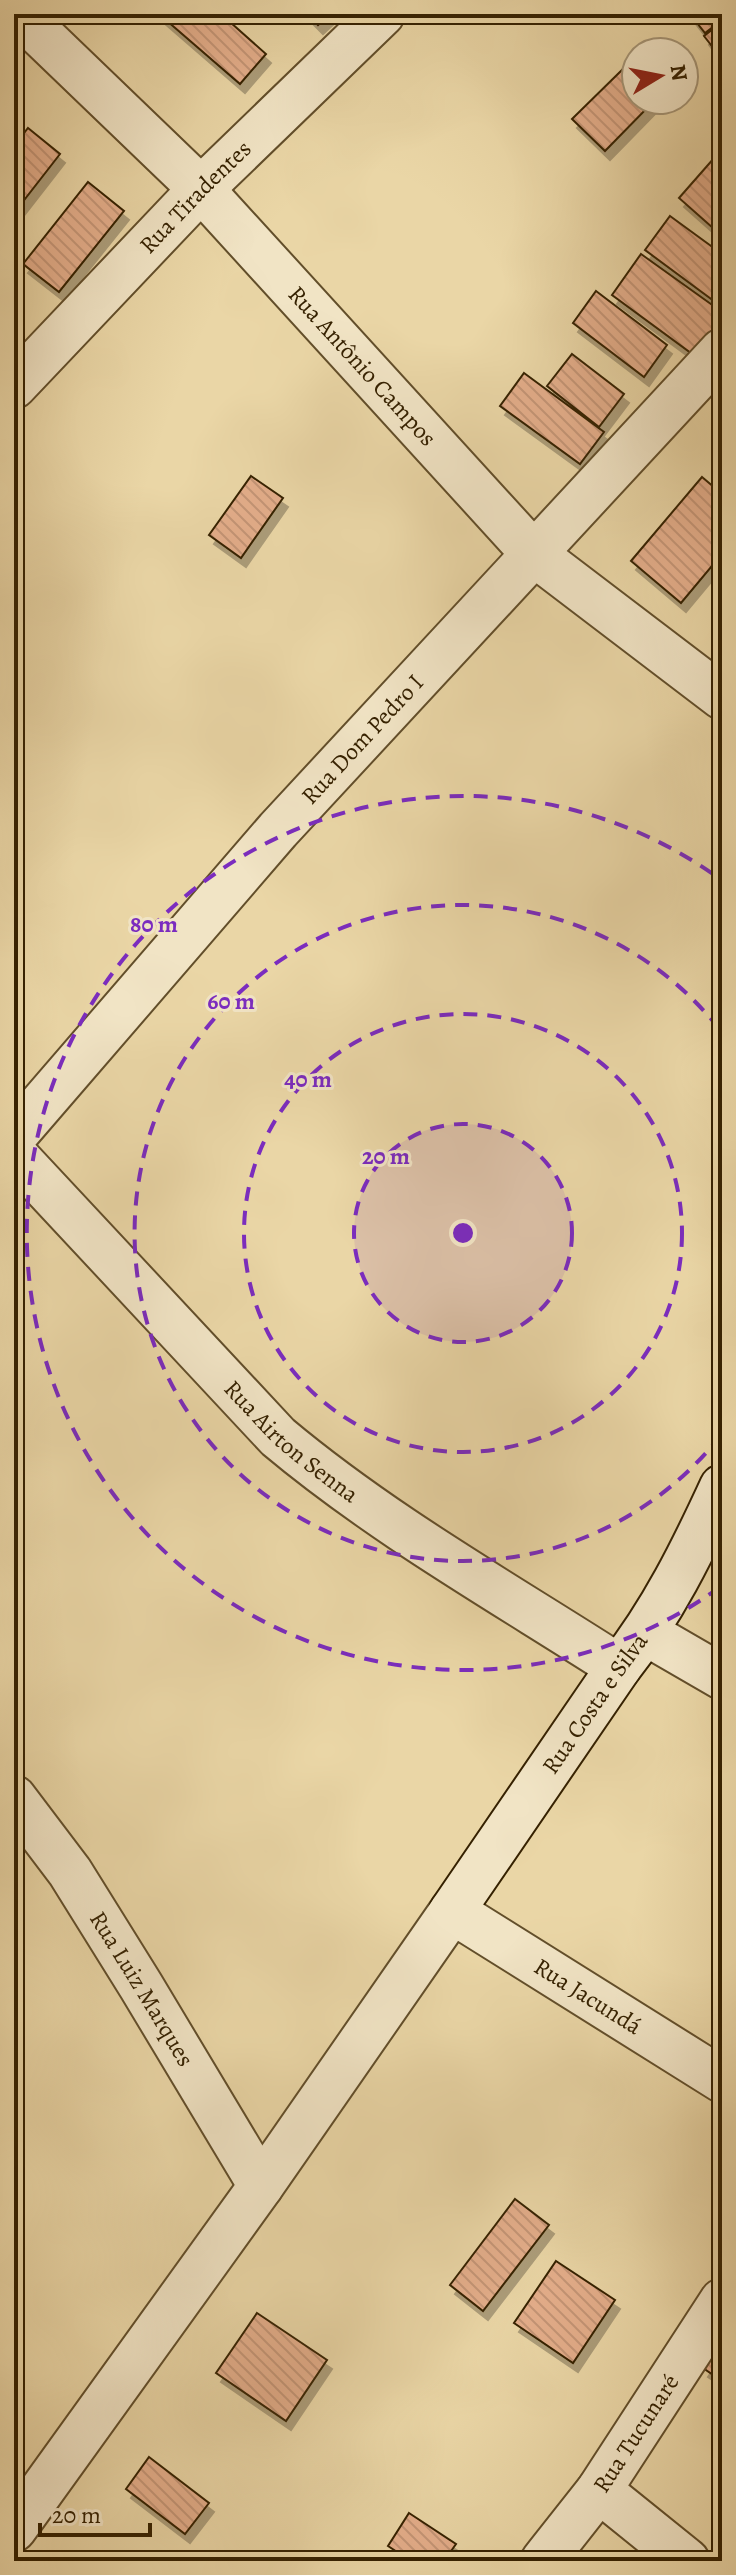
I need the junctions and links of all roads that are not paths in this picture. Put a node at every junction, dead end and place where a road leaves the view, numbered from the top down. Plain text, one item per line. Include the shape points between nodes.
1 (19, 14) edge
2 (382, 14) edge
3 (201, 189) junction
4 (722, 351) edge
5 (14, 386) edge
6 (533, 553) junction
7 (722, 697) edge
8 (14, 1136) edge
9 (14, 1154) edge
10 (722, 1487) edge
11 (646, 1633) junction
12 (619, 1667) junction
13 (722, 1677) edge
14 (14, 1798) edge
15 (452, 1911) junction
16 (722, 2080) edge
17 (261, 2186) junction
18 (722, 2301) edge
19 (599, 2490) junction
20 (14, 2529) edge
21 (543, 2561) edge
22 (687, 2561) edge

1 - 3 street, Rua Antônio Campos
2 - 3 street, Rua Tiradentes
3 - 5 street, Rua Tiradentes
3 - 6 street, Rua Antônio Campos
4 - 6 street, Rua Dom Pedro I
6 - 7 street, Rua Antônio Campos
6 - 8 street, Rua Dom Pedro I via 278,830
9 - 12 street, Rua Airton Senna via 278,1437 370,1509
10 - 11 street, Rua Costa e Silva
11 - 12 street, Rua Costa e Silva
11 - 13 street
12 - 15 street, Rua Costa e Silva
14 - 17 street, Rua Luiz Marques via 70,1872
15 - 16 street, Rua Jacundá
15 - 17 street, Rua Costa e Silva
17 - 20 street, Rua Costa e Silva
18 - 19 street, Rua Tucunaré
19 - 21 street, Rua Tucunaré
19 - 22 street

